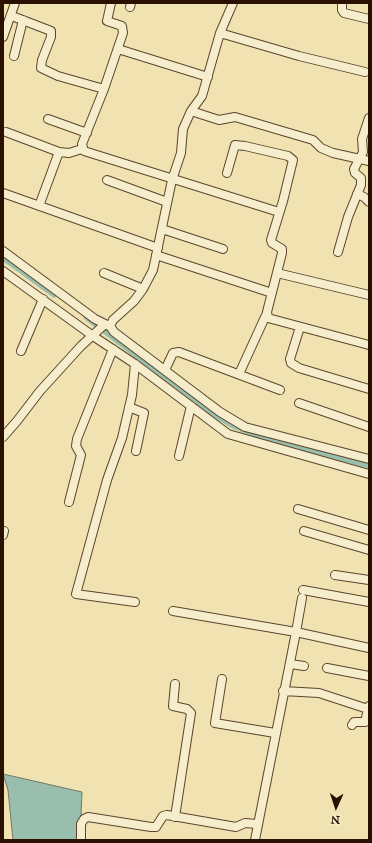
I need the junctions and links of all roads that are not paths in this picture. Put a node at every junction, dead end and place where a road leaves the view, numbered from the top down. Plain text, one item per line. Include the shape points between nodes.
1 (15, 3) edge
2 (111, 3) edge
3 (233, 3) edge
4 (342, 3) edge
5 (12, 16) junction
6 (369, 19) edge
7 (23, 20) junction
8 (220, 33) junction
9 (3, 37) edge
10 (118, 49) junction
11 (14, 56) dead end
12 (364, 72) dead end
13 (208, 76) junction
14 (104, 89) junction
15 (191, 110) junction
16 (369, 118) edge
17 (48, 119) dead end
18 (6, 132) dead end
19 (87, 133) junction
20 (82, 148) junction
21 (59, 152) junction
22 (365, 159) edge
23 (227, 173) dead end
24 (106, 180) dead end
25 (172, 180) junction
26 (3, 193) edge
27 (357, 194) junction
28 (168, 202) junction
29 (369, 202) edge
30 (39, 206) junction
31 (279, 212) junction
32 (162, 229) junction
33 (223, 249) dead end
34 (3, 251) edge
35 (157, 252) junction
36 (338, 252) dead end
37 (3, 271) edge
38 (104, 274) dead end
39 (277, 274) junction
40 (143, 289) junction
41 (272, 293) junction
42 (369, 295) edge
43 (44, 299) junction
44 (266, 315) junction
45 (106, 326) junction
46 (300, 327) junction
47 (94, 335) junction
48 (369, 345) edge
49 (113, 349) junction
50 (21, 351) dead end
51 (135, 364) junction
52 (165, 370) junction
53 (239, 374) junction
54 (369, 389) edge
55 (280, 390) dead end
56 (298, 403) dead end
57 (191, 406) junction
58 (130, 407) junction
59 (369, 427) edge
60 (3, 436) edge
61 (136, 451) dead end
62 (179, 456) dead end
63 (369, 459) edge
64 (369, 474) edge
65 (69, 502) dead end
66 (298, 508) dead end
67 (369, 530) edge
68 (304, 531) dead end
69 (369, 550) edge
70 (335, 575) dead end
71 (369, 580) edge
72 (135, 602) dead end
73 (369, 602) edge
74 (173, 611) dead end
75 (296, 632) junction
76 (369, 648) edge
77 (290, 664) junction
78 (304, 666) dead end
79 (327, 668) dead end
80 (369, 676) edge
81 (222, 679) dead end
82 (175, 684) dead end
83 (283, 691) junction
84 (369, 707) edge
85 (352, 725) dead end
86 (275, 733) junction
87 (175, 817) junction
88 (258, 824) junction
89 (81, 840) edge
90 (255, 840) edge

1 - 5 street
2 - 10 street via 107,21 124,29
3 - 8 street
4 - 6 street via 344,13
5 - 7 street
5 - 9 street
7 - 11 street
7 - 14 street via 51,31 41,68 58,76
8 - 12 street
8 - 13 street
10 - 13 street
10 - 14 street
13 - 15 street via 202,96
14 - 19 street
15 - 22 street via 219,120 235,117 313,140 327,151
15 - 25 street via 182,129 181,152
16 - 22 street via 362,139
17 - 19 street
18 - 21 street
19 - 20 street
20 - 21 street via 69,153
20 - 25 street via 88,153
21 - 30 street
22 - 27 street via 354,169 362,181
23 - 31 street via 235,145 291,158 292,165
24 - 28 street
25 - 28 street
25 - 31 street
26 - 30 street
27 - 29 street via 364,196
27 - 36 street
28 - 32 street
30 - 35 street
31 - 39 street via 271,240 282,249
32 - 33 street
32 - 35 street
34 - 45 street
35 - 40 street via 153,270
35 - 41 street
37 - 43 street
38 - 40 street
39 - 41 street
39 - 42 street
40 - 45 street
41 - 44 street
43 - 47 street
43 - 50 street
44 - 46 street via 271,319
44 - 53 street
45 - 47 street
45 - 52 street
46 - 48 street
46 - 54 street via 291,363
47 - 49 street
47 - 60 street via 40,391
49 - 51 street
49 - 65 street via 77,439 76,446 81,455
51 - 57 street
51 - 58 street
52 - 53 street via 176,352
52 - 63 street via 220,412 246,427
53 - 55 street
56 - 59 street
57 - 62 street
57 - 64 street via 228,434
58 - 61 street via 144,413
58 - 72 street via 76,594
66 - 67 street
68 - 69 street
70 - 71 street
73 - 75 street via 303,594
74 - 75 street
75 - 76 street
75 - 77 street
77 - 78 street
77 - 83 street
79 - 80 street
81 - 86 street via 215,723
82 - 87 street via 173,706 191,713
83 - 84 street via 319,693
83 - 86 street
84 - 85 street via 365,722 354,722
86 - 88 street
87 - 88 street via 236,827 245,823
87 - 89 street via 163,816 159,824 151,827 88,817 81,824
88 - 90 street

